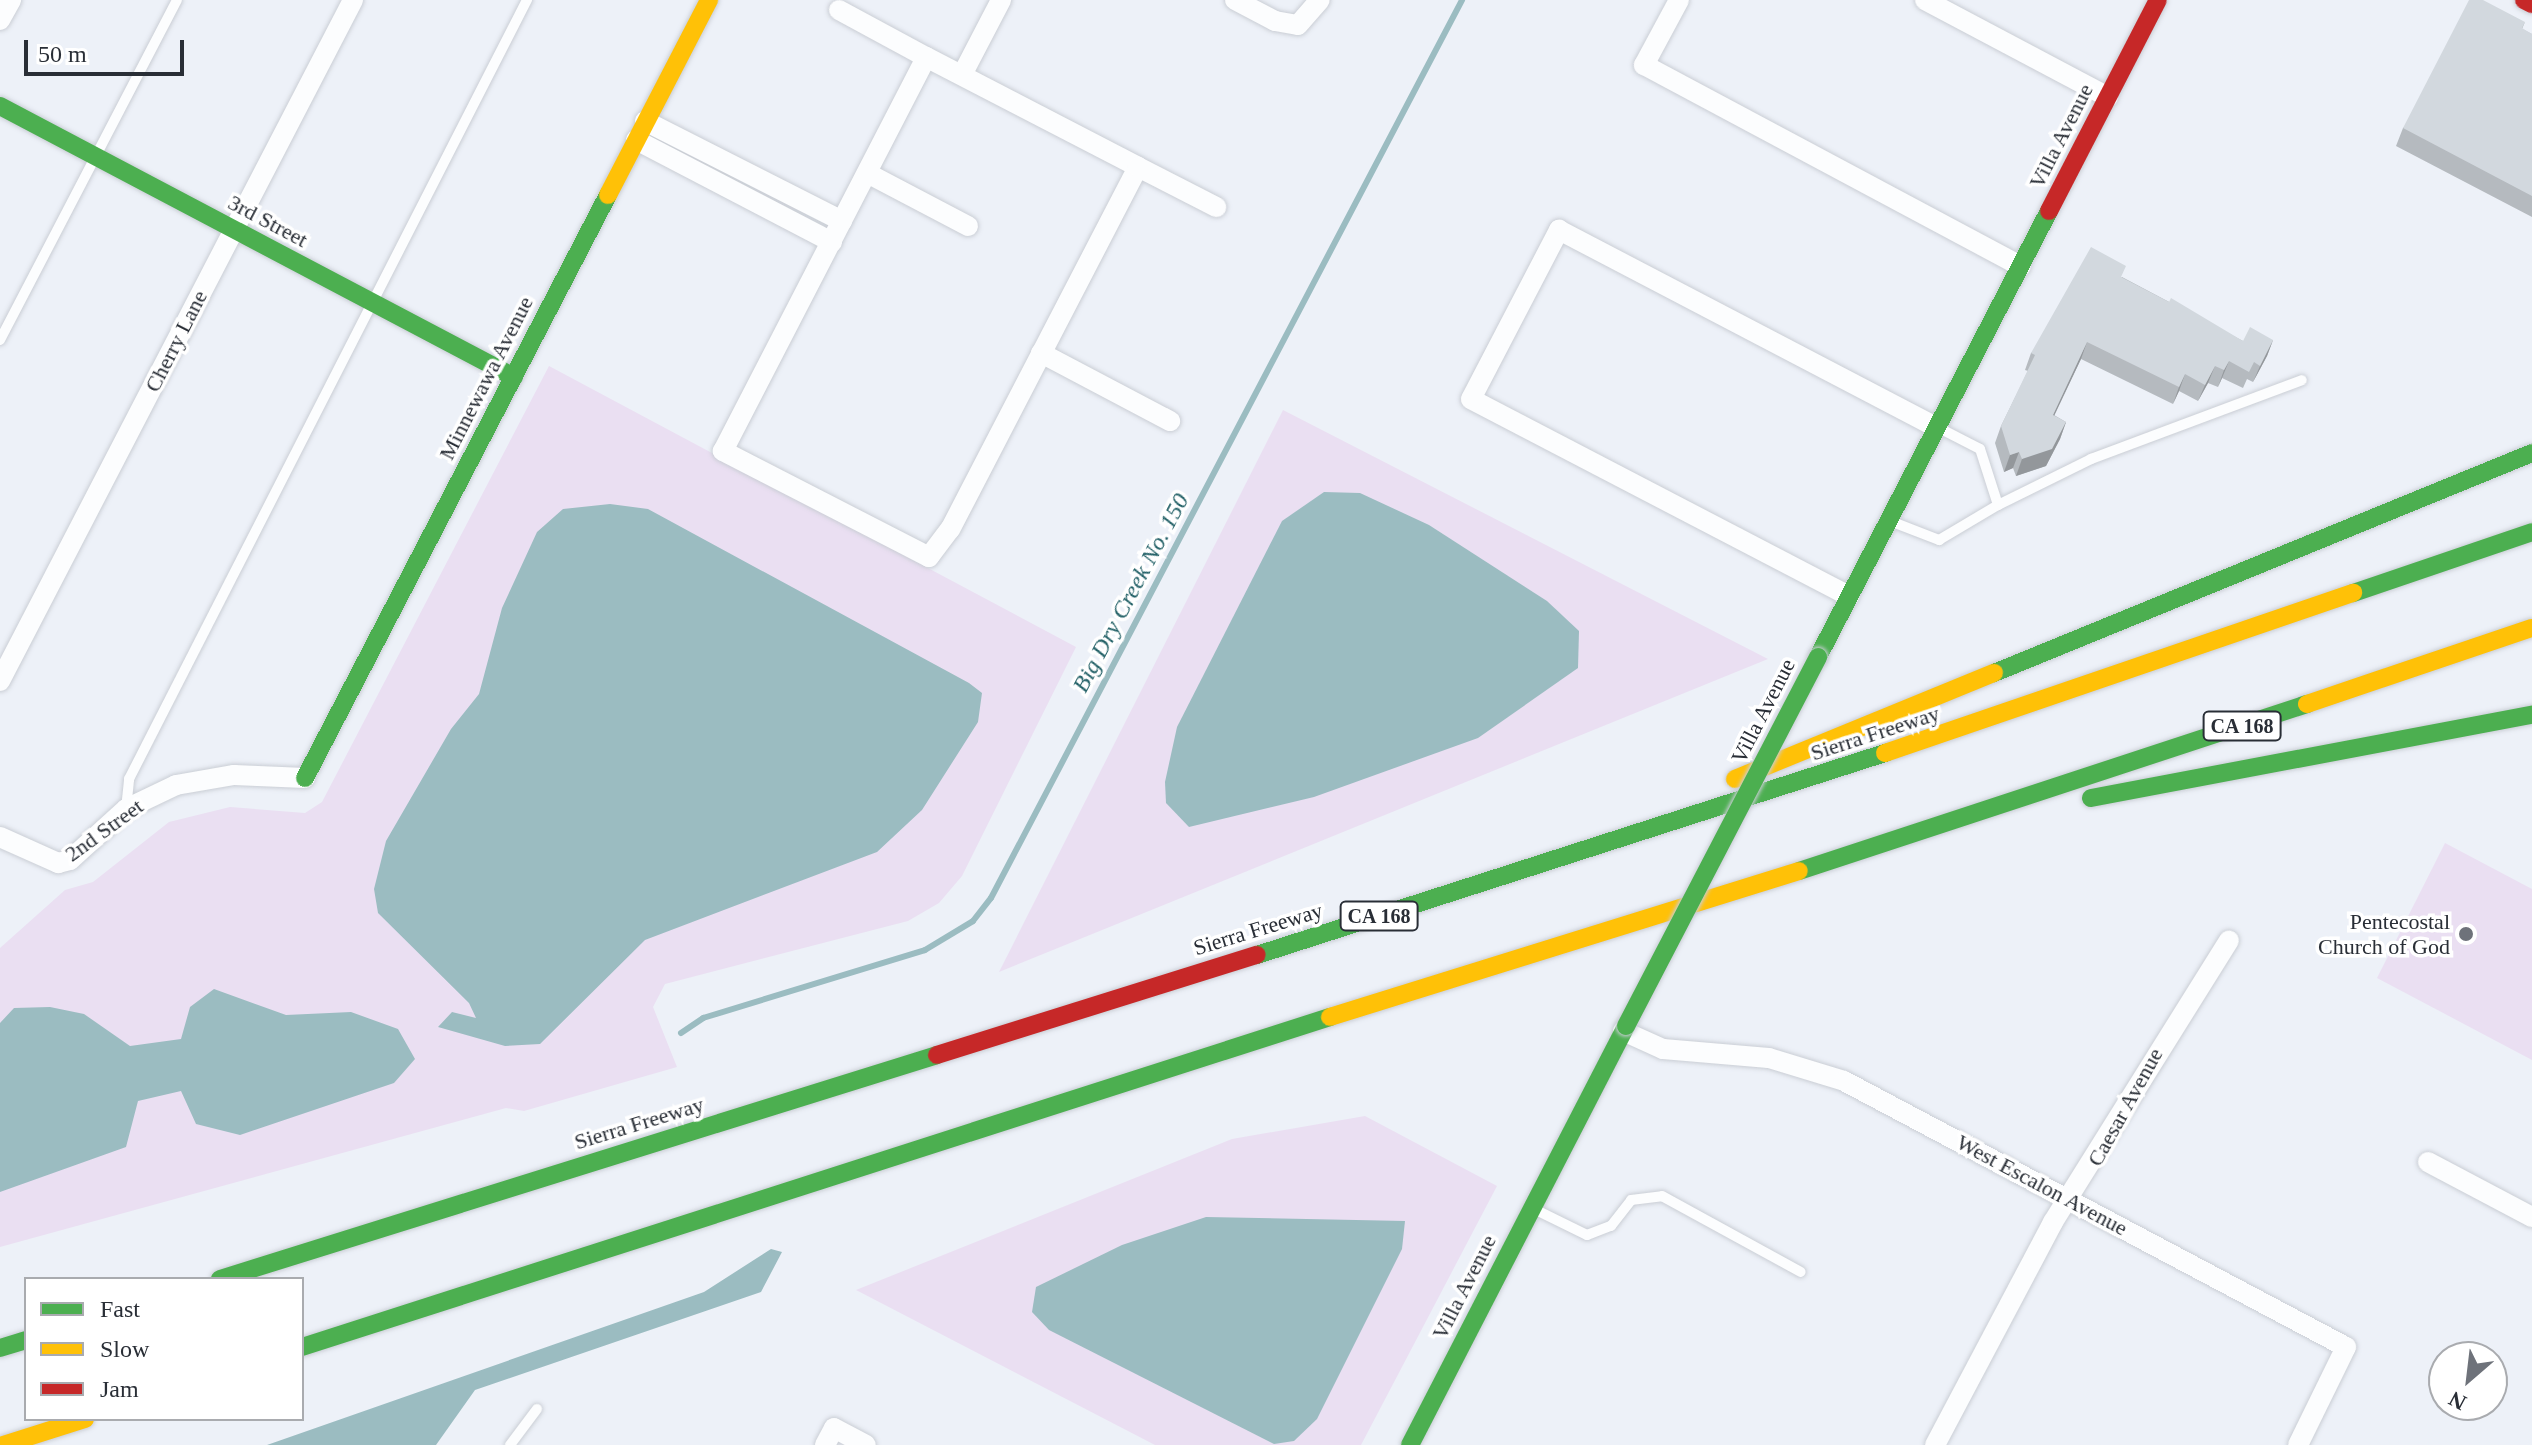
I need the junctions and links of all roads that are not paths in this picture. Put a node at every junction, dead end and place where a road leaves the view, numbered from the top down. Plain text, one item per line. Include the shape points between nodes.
1 (11, 0) edge
2 (177, 0) edge
3 (353, 0) edge
4 (527, 0) edge
5 (709, 0) edge
6 (1001, 0) edge
7 (1235, 0) edge
8 (1320, 0) edge
9 (1679, 0) edge
10 (1925, 0) edge
11 (2158, 0) edge
12 (2524, 0) edge
13 (2532, 4) edge
14 (839, 10) dead end
15 (0, 20) edge
16 (926, 57) junction
17 (962, 75) junction
18 (2108, 97) junction
19 (0, 106) edge
20 (645, 121) junction
21 (636, 140) junction
22 (95, 156) junction
23 (1138, 167) junction
24 (867, 173) junction
25 (736, 180) junction
26 (1216, 207) dead end
27 (842, 221) junction
28 (968, 226) dead end
29 (233, 230) junction
30 (832, 242) junction
31 (2021, 266) junction
32 (370, 302) junction
33 (0, 340) edge
34 (1041, 353) junction
35 (514, 377) junction
36 (2302, 380) dead end
37 (1170, 421) dead end
38 (1936, 427) junction
39 (2532, 453) edge
40 (1998, 505) junction
41 (1888, 521) junction
42 (2532, 532) edge
43 (1849, 596) junction
44 (2532, 628) edge
45 (0, 681) edge
46 (2532, 715) edge
47 (305, 778) joint
48 (126, 809) junction
49 (1951, 825) junction
50 (0, 837) edge
51 (1452, 893) junction
52 (2229, 940) dead end
53 (1624, 1029) junction
54 (2428, 1162) dead end
55 (2070, 1198) junction
56 (1532, 1208) junction
57 (2532, 1217) edge
58 (1801, 1272) dead end
59 (226, 1277) edge
60 (24, 1341) edge
61 (304, 1346) edge
62 (0, 1348) edge
63 (537, 1409) dead end
64 (79, 1421) edge
65 (829, 1436) edge
66 (4, 1445) edge
67 (510, 1445) edge
68 (866, 1445) edge
69 (1410, 1445) edge
70 (1935, 1445) edge
71 (2298, 1445) edge

1 - 15 street
2 - 22 lane
3 - 29 street, Cherry Lane
4 - 32 lane
5 - 20 main road, Minnewawa Avenue
6 - 17 street
7 - 8 street via 1275,21 1298,25
9 - 31 street via 1644,65
10 - 18 street
11 - 18 main road, Villa Avenue
12 - 13 main road
14 - 16 street
16 - 17 street
16 - 24 street
17 - 23 street
18 - 31 main road, Villa Avenue
19 - 22 main road, 3rd Street
20 - 21 main road, Minnewawa Avenue
20 - 25 street
21 - 25 street
21 - 35 main road, Minnewawa Avenue
22 - 29 main road, 3rd Street
22 - 33 lane
23 - 26 street
23 - 34 street
24 - 27 street
24 - 28 street
25 - 27 street
25 - 30 street
27 - 30 street
29 - 32 main road, 3rd Street
29 - 45 street, Cherry Lane
30 - 34 street via 723,451 929,557 950,529
31 - 38 main road, Villa Avenue
32 - 35 main road, 3rd Street
32 - 48 lane via 129,779
34 - 37 street
35 - 47 main road, Minnewawa Avenue
36 - 40 lane via 2091,459
38 - 40 lane via 1980,449
38 - 41 main road, Villa Avenue
38 - 43 street via 1559,230 1471,399
39 - 51 main road
40 - 41 lane via 1939,540 1929,541
41 - 43 main road, Villa Avenue
42 - 51 main road, Sierra Freeway / CA 168 via 2081,689
43 - 53 main road, Villa Avenue, bridge
44 - 49 main road, CA 168
46 - 49 main road
47 - 48 street, 2nd Street via 219,777 176,785
48 - 50 street, 2nd Street via 70,860 58,863
49 - 61 main road, CA 168 via 1438,982
51 - 59 main road, Sierra Freeway / CA 168
52 - 55 street, Caesar Avenue via 2150,1060
53 - 55 street, West Escalon Avenue via 1663,1049 1800,1064 1844,1081
53 - 56 main road, Villa Avenue
54 - 57 street
55 - 70 street, Caesar Avenue
55 - 71 street, West Escalon Avenue via 2346,1347
56 - 58 lane via 1587,1235 1611,1226 1631,1200 1662,1196
56 - 69 main road, Villa Avenue
60 - 62 main road
63 - 67 lane
64 - 66 main road
65 - 68 street

